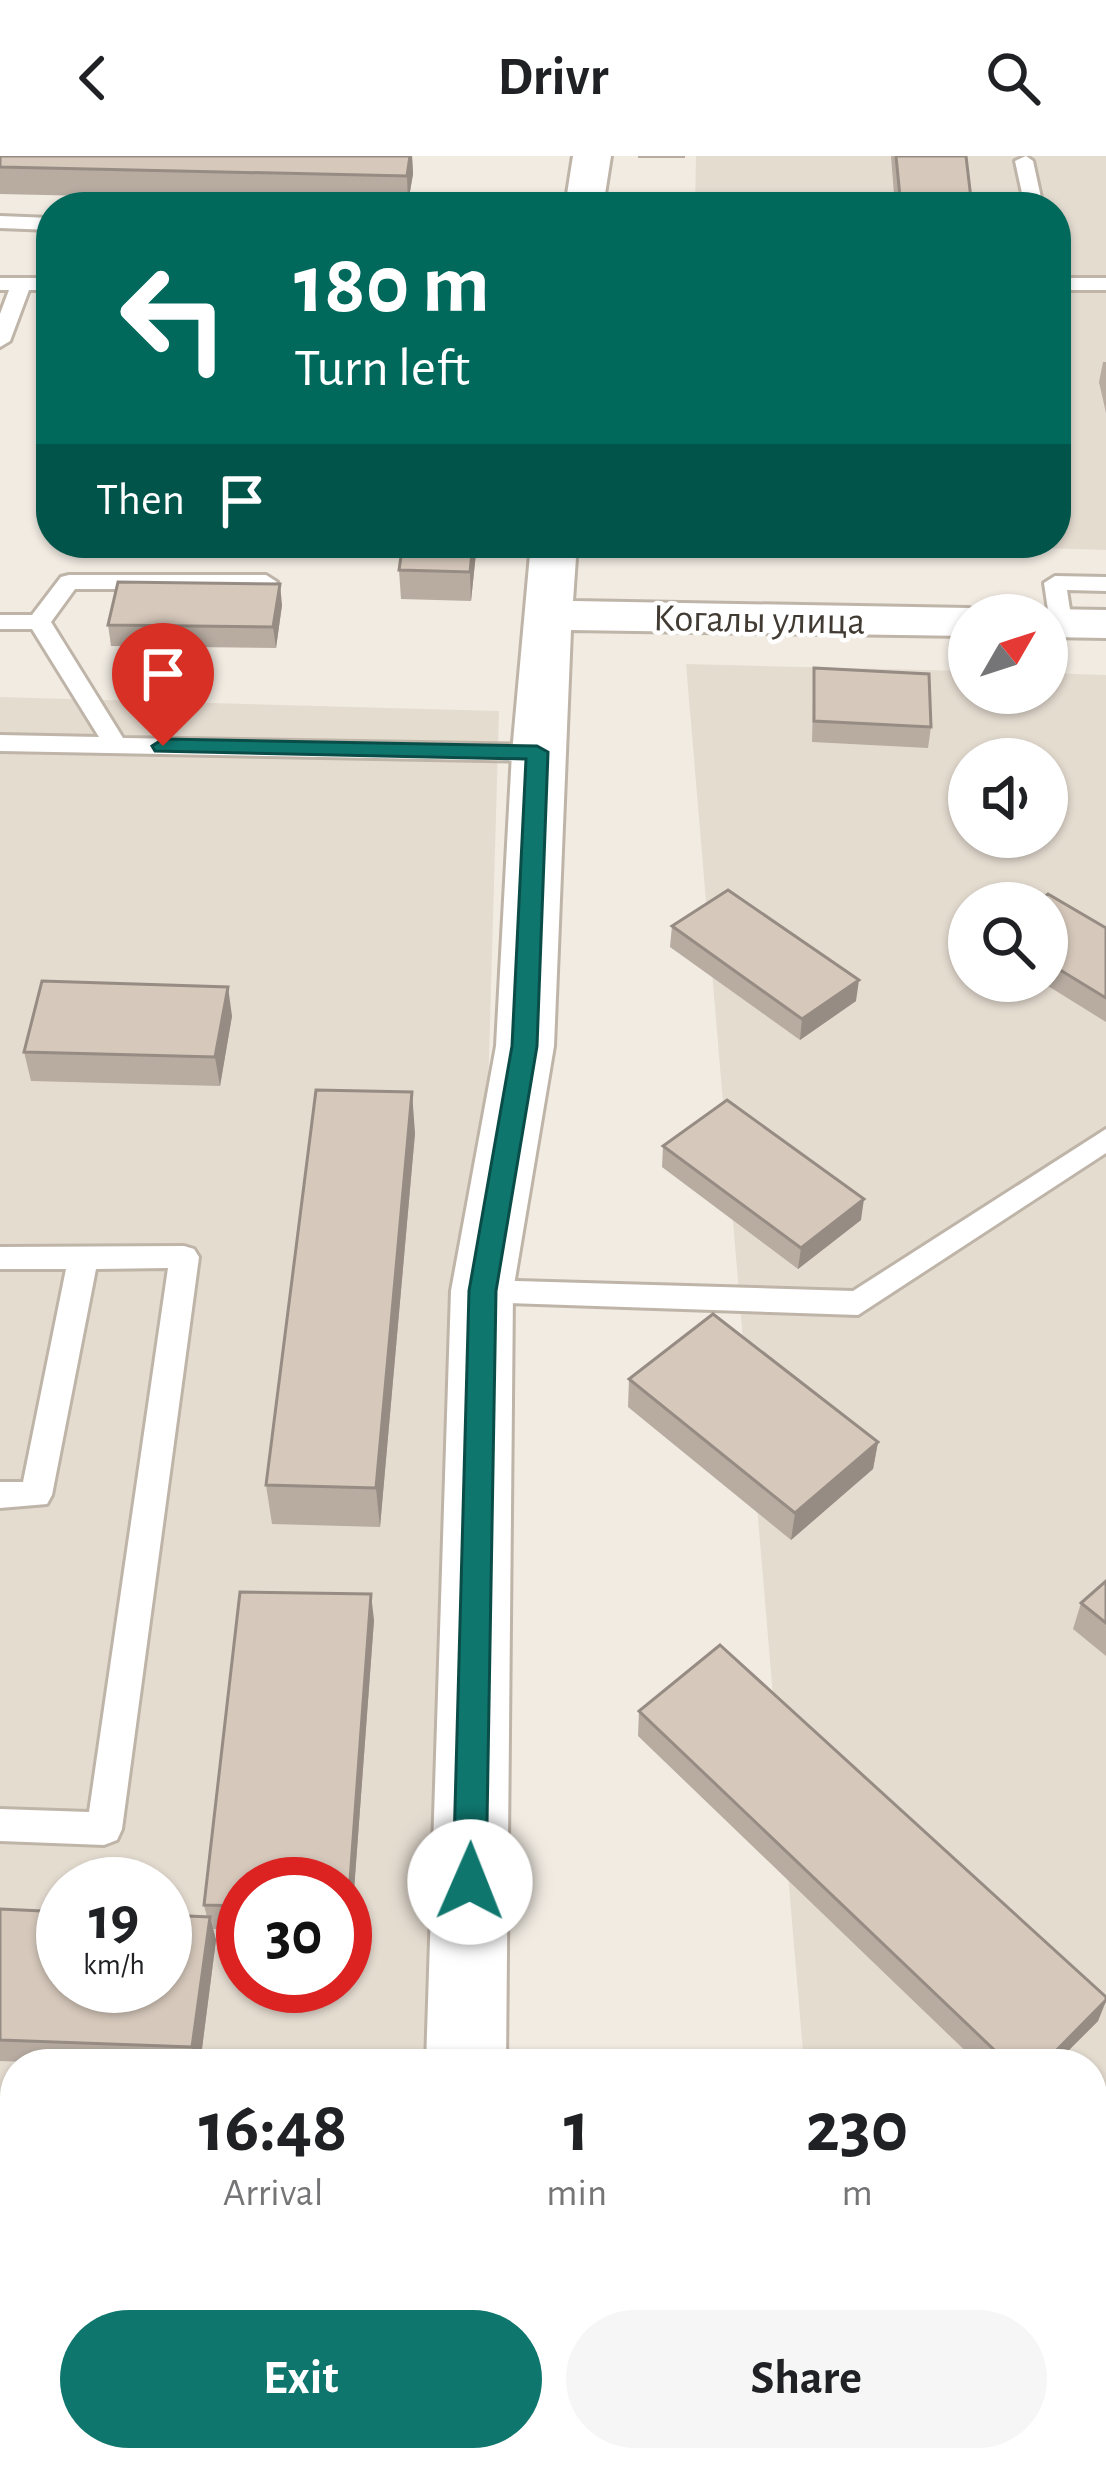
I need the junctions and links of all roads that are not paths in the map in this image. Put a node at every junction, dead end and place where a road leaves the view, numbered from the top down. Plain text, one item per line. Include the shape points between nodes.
1 (592, 156) edge
2 (1024, 161) dead end
3 (586, 192) edge
4 (1031, 192) edge
5 (36, 225) edge
6 (2, 227) edge
7 (10, 284) edge
8 (1071, 284) edge
9 (1106, 284) edge
10 (0, 341) edge
11 (553, 558) edge
12 (266, 582) edge
13 (1106, 584) edge
14 (548, 615) junction
15 (0, 622) edge
16 (39, 622) junction
17 (948, 622) edge
18 (1072, 623) edge
19 (0, 743) edge
20 (116, 745) junction
21 (537, 752) junction
22 (1106, 1139) edge
23 (0, 1258) edge
24 (83, 1258) junction
25 (482, 1291) junction
26 (0, 1495) edge
27 (0, 1826) edge
28 (466, 2049) edge

1 - 3 street
2 - 4 lane
5 - 6 lane
7 - 10 lane
8 - 9 lane
11 - 14 street
12 - 16 lane via 69,582
13 - 18 lane via 1055,583
14 - 17 street, Когалы улица
14 - 21 street
15 - 16 lane
16 - 20 lane
19 - 20 lane
20 - 21 lane
21 - 25 street via 525,1046
22 - 25 lane via 858,1303
23 - 24 lane
24 - 26 lane via 36,1495
24 - 27 lane via 184,1257 104,1828
25 - 28 street

